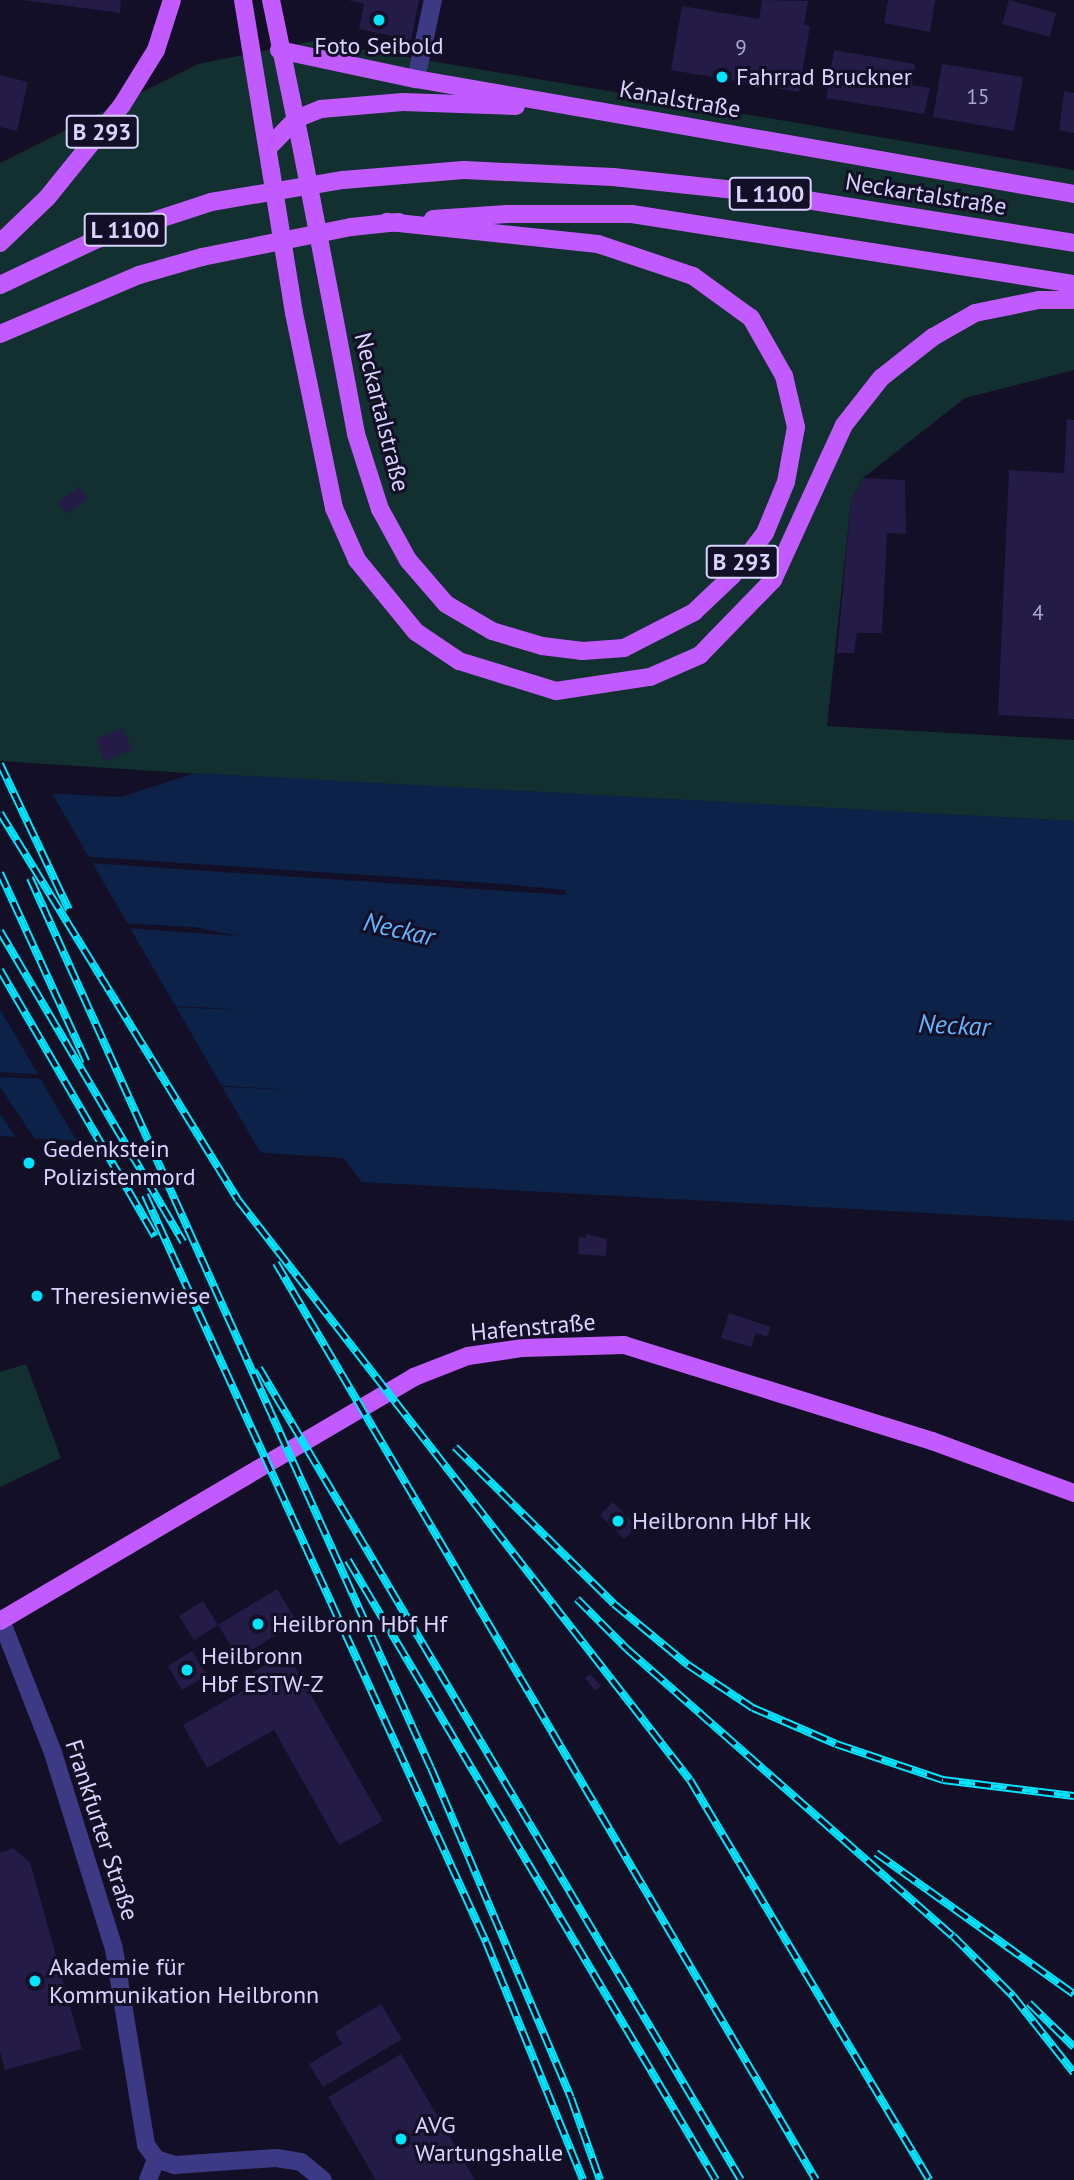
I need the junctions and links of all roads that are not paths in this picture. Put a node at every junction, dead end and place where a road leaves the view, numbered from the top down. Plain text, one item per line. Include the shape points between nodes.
1 (172, 0) edge
2 (243, 0) edge
3 (271, 0) edge
4 (433, 0) edge
5 (279, 50) junction
6 (416, 79) junction
7 (636, 116) junction
8 (296, 119) junction
9 (268, 148) junction
10 (1074, 194) edge
11 (387, 222) junction
12 (0, 243) edge
13 (1074, 243) edge
14 (1074, 284) edge
15 (0, 285) edge
16 (1074, 300) edge
17 (0, 334) edge
18 (1074, 1493) edge
19 (0, 1620) edge
20 (156, 2159) junction
21 (148, 2180) edge
22 (323, 2180) edge

1 - 12 main road, B 293 via 156,50 122,105 47,198
2 - 9 main road
3 - 5 main road, B 293
4 - 6 street
5 - 6 main road, Kanalstraße
5 - 8 main road, B 293
6 - 7 main road, Kanalstraße
7 - 8 main road via 479,103 403,102 321,109
7 - 10 main road, Kanalstraße
8 - 9 main road
8 - 11 main road, Neckartalstraße / B 293, bridge via 356,434 380,509 408,560 446,604 492,631 542,646 583,651 624,648 694,611 732,576 765,533 786,482 796,427 784,376 751,318 693,276 598,244
9 - 16 main road, bridge via 294,313 331,496 357,560 416,632 448,654 507,679 556,691 650,677 700,655 773,580 844,425 881,378 933,337 975,313 1039,300
11 - 14 main road, Neckartalstraße / L 1100 via 507,214 632,214
11 - 17 main road, Neckartalstraße via 264,243 139,275
13 - 15 main road, Neckartalstraße / L 1100 via 763,193 613,177 464,170 343,180 211,202 96,240
18 - 19 main road, Hafenstraße via 919,1437 624,1345 522,1348 468,1356 414,1377
19 - 20 street, Frankfurter Straße via 52,1753 111,1938 127,2015 141,2129
20 - 21 street
20 - 22 street via 175,2165 291,2160 311,2168

